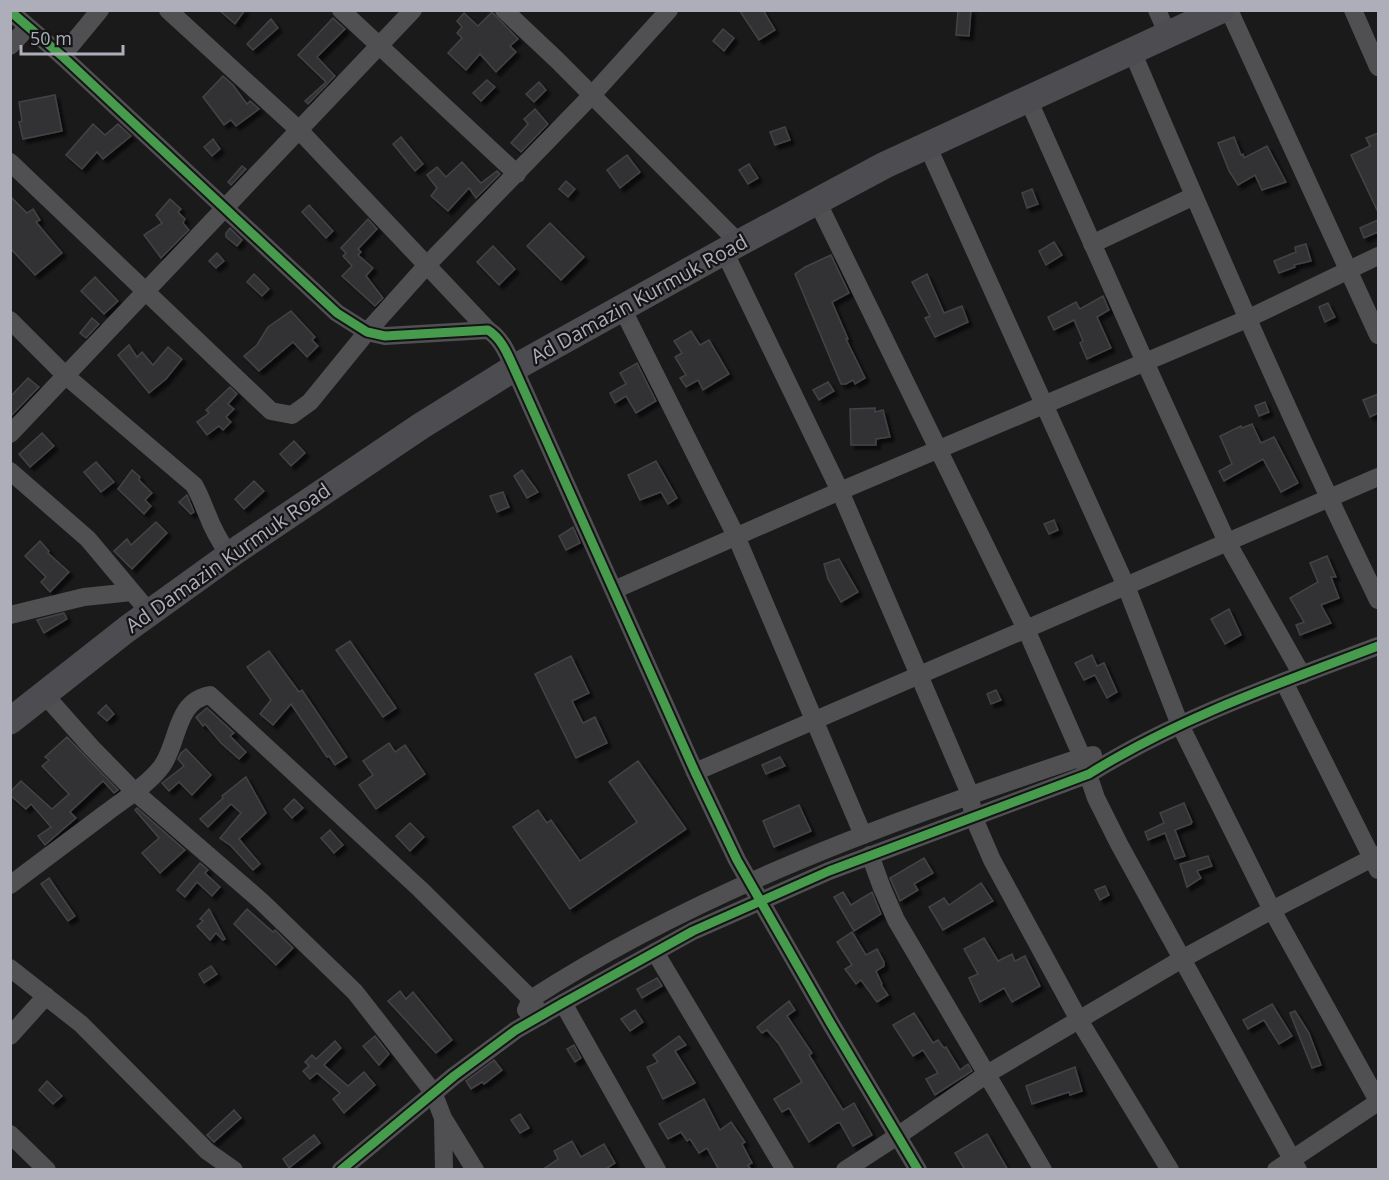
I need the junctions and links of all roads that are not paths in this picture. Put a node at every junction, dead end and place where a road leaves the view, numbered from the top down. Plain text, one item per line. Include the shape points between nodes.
1 (100, 10) edge
2 (168, 10) edge
3 (341, 10) edge
4 (413, 10) edge
5 (504, 10) edge
6 (1157, 10) edge
7 (1221, 10) edge
8 (1229, 10) edge
9 (1353, 10) edge
10 (10, 11) edge
11 (660, 14) edge
12 (28, 27) junction
13 (1168, 35) junction
14 (380, 45) junction
15 (10, 46) edge
16 (1131, 51) junction
17 (62, 56) junction
18 (1378, 67) edge
19 (592, 95) junction
20 (1028, 99) junction
21 (300, 130) junction
22 (927, 145) junction
23 (10, 162) edge
24 (517, 174) junction
25 (1194, 196) junction
26 (817, 201) junction
27 (225, 209) junction
28 (1092, 244) junction
29 (731, 247) junction
30 (1378, 256) edge
31 (427, 265) junction
32 (1348, 270) junction
33 (146, 291) junction
34 (622, 308) junction
35 (1247, 319) junction
36 (10, 320) edge
37 (488, 330) junction
38 (367, 332) junction
39 (1378, 335) edge
40 (1145, 362) junction
41 (514, 368) junction
42 (66, 376) junction
43 (1044, 404) junction
44 (10, 434) edge
45 (938, 449) junction
46 (10, 471) edge
47 (1378, 477) edge
48 (840, 491) junction
49 (1328, 498) junction
50 (736, 536) junction
51 (1227, 542) junction
52 (229, 555) junction
53 (1126, 586) junction
54 (614, 590) junction
55 (132, 592) junction
56 (1378, 600) edge
57 (150, 613) junction
58 (10, 615) edge
59 (1026, 629) junction
60 (1378, 646) edge
61 (920, 675) junction
62 (1302, 675) junction
63 (1284, 682) junction
64 (44, 694) junction
65 (815, 720) junction
66 (10, 721) edge
67 (1180, 724) junction
68 (1127, 750) junction
69 (1082, 757) junction
70 (695, 772) junction
71 (1089, 774) junction
72 (135, 792) junction
73 (970, 794) junction
74 (973, 816) junction
75 (863, 835) junction
76 (870, 855) junction
77 (1376, 861) edge
78 (751, 883) junction
79 (10, 885) edge
80 (760, 901) junction
81 (1272, 910) junction
82 (655, 952) junction
83 (1182, 959) junction
84 (10, 968) edge
85 (46, 996) junction
86 (531, 999) junction
87 (563, 1002) junction
88 (541, 1016) junction
89 (1079, 1020) junction
90 (516, 1030) junction
91 (10, 1036) edge
92 (987, 1074) junction
93 (434, 1092) junction
94 (1378, 1101) edge
95 (443, 1118) junction
96 (10, 1134) edge
97 (899, 1135) junction
98 (1295, 1165) edge
99 (47, 1170) edge
100 (234, 1170) edge
101 (341, 1170) edge
102 (444, 1170) edge
103 (475, 1170) edge
104 (657, 1170) edge
105 (785, 1170) edge
106 (845, 1170) edge
107 (918, 1170) edge
108 (1043, 1170) edge
109 (1170, 1170) edge
110 (1276, 1170) edge

1 - 17 street
2 - 21 street
3 - 14 street
4 - 14 street
5 - 19 street
6 - 13 street
7 - 13 highway, Ad Damazin Kurmuk Road
8 - 32 street
9 - 18 street
10 - 12 street
11 - 19 street
12 - 15 street
12 - 17 street
13 - 16 highway, Ad Damazin Kurmuk Road
14 - 21 street
14 - 24 street
16 - 20 highway, Ad Damazin Kurmuk Road
16 - 25 street
17 - 27 street
19 - 24 street
19 - 29 street
20 - 22 highway, Ad Damazin Kurmuk Road
20 - 28 street
21 - 27 street
21 - 31 street
22 - 26 highway, Ad Damazin Kurmuk Road
22 - 43 street
23 - 33 street
24 - 31 street
25 - 28 street
25 - 35 street
26 - 29 highway, Ad Damazin Kurmuk Road
26 - 45 street
27 - 33 street
27 - 38 street via 337,313
28 - 40 street
29 - 34 highway, Ad Damazin Kurmuk Road
29 - 48 street
30 - 32 street
31 - 37 street
31 - 38 street
32 - 35 street
32 - 39 street
33 - 38 street via 271,411 292,415 310,402
33 - 42 street
34 - 41 highway, Ad Damazin Kurmuk Road
34 - 50 street
35 - 40 street
35 - 49 street
36 - 42 street
37 - 38 street via 385,336
37 - 41 street via 503,344
40 - 43 street
40 - 51 street
41 - 52 highway, Ad Damazin Kurmuk Road
41 - 54 street
42 - 44 street
42 - 52 street via 194,484
43 - 45 street
43 - 53 street
45 - 48 street
45 - 59 street
46 - 55 street via 88,539
47 - 49 street
48 - 50 street
48 - 61 street
49 - 51 street
49 - 56 street
50 - 54 street
50 - 65 street
51 - 53 street
51 - 62 street
52 - 57 highway, Ad Damazin Kurmuk Road
53 - 59 street
53 - 67 street
54 - 70 street
55 - 57 street
55 - 58 street via 84,597
57 - 64 highway, Ad Damazin Kurmuk Road
59 - 61 street
59 - 69 street
60 - 62 street
61 - 65 street
61 - 73 street
62 - 63 street
63 - 67 street
63 - 77 street
64 - 66 highway, Ad Damazin Kurmuk Road
64 - 72 street
65 - 70 street
65 - 75 street
67 - 68 street
67 - 81 street
68 - 69 street
68 - 71 street
69 - 71 street
69 - 73 street
70 - 78 street
71 - 74 street
71 - 83 street via 1096,798
72 - 79 street
72 - 86 street via 168,757 187,707 210,695 420,889
72 - 93 street via 261,901 355,992
73 - 74 street
73 - 75 street
74 - 76 street
74 - 89 street via 992,860
75 - 78 street
76 - 80 street
76 - 92 street via 896,920
77 - 81 street
78 - 80 street
78 - 86 street via 623,945
80 - 82 street
80 - 97 street
81 - 83 street
81 - 94 street
82 - 87 street
82 - 105 street
83 - 89 street
83 - 98 street
84 - 85 street
85 - 91 street
85 - 100 street via 81,1024 207,1151
86 - 88 street
86 - 90 street
87 - 88 street
87 - 104 street
88 - 90 street
89 - 92 street
89 - 109 street
90 - 93 street
92 - 97 street
92 - 108 street
93 - 95 street
93 - 101 street
94 - 98 street
95 - 102 street
95 - 103 street
96 - 99 street
97 - 106 street
97 - 107 street
98 - 110 street

